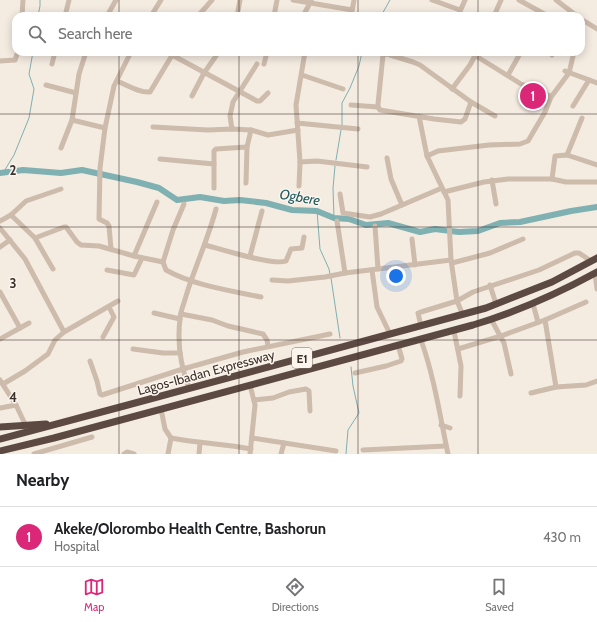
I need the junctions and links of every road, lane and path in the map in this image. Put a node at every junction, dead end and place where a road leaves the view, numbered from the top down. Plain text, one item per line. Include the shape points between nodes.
1 (23, 0) edge
2 (70, 0) edge
3 (116, 0) edge
4 (153, 0) edge
5 (212, 0) edge
6 (240, 0) edge
7 (276, 0) edge
8 (292, 0) edge
9 (354, 0) edge
10 (432, 0) edge
11 (465, 0) edge
12 (501, 0) edge
13 (519, 0) edge
14 (556, 0) edge
15 (160, 2) edge
16 (311, 2) edge
17 (460, 10) joint
18 (22, 12) edge
19 (66, 12) edge
20 (109, 12) edge
21 (154, 12) edge
22 (202, 12) edge
23 (238, 12) edge
24 (274, 12) edge
25 (305, 12) edge
26 (348, 12) edge
27 (352, 12) edge
28 (496, 12) edge
29 (537, 12) edge
30 (572, 12) edge
31 (585, 21) edge
32 (597, 28) edge
33 (16, 56) edge
34 (54, 56) edge
35 (85, 56) edge
36 (129, 56) edge
37 (172, 56) edge
38 (176, 56) edge
39 (216, 56) dead end
40 (266, 56) edge
41 (304, 56) edge
42 (384, 56) edge
43 (392, 56) edge
44 (474, 56) edge
45 (480, 56) edge
46 (519, 56) edge
47 (573, 56) edge
48 (0, 61) edge
49 (52, 64) dead end
50 (257, 64) dead end
51 (264, 64) dead end
52 (567, 72) junction
53 (204, 73) junction
54 (302, 75) junction
55 (508, 75) junction
56 (589, 80) junction
57 (117, 81) junction
58 (597, 83) edge
59 (46, 85) dead end
60 (343, 89) dead end
61 (452, 89) junction
62 (240, 91) junction
63 (76, 92) junction
64 (268, 93) dead end
65 (192, 96) dead end
66 (551, 97) junction
67 (471, 102) junction
68 (351, 105) dead end
69 (573, 106) dead end
70 (378, 108) junction
71 (419, 116) junction
72 (495, 116) dead end
73 (582, 118) dead end
74 (72, 120) junction
75 (297, 123) junction
76 (153, 127) dead end
77 (105, 128) junction
78 (232, 129) junction
79 (358, 129) dead end
80 (251, 130) junction
81 (298, 130) junction
82 (247, 147) junction
83 (61, 148) dead end
84 (567, 155) junction
85 (427, 156) junction
86 (387, 158) dead end
87 (160, 159) dead end
88 (300, 162) junction
89 (214, 164) junction
90 (597, 165) edge
91 (367, 167) dead end
92 (552, 179) junction
93 (492, 180) junction
94 (597, 182) edge
95 (246, 183) dead end
96 (299, 186) dead end
97 (214, 188) dead end
98 (61, 189) dead end
99 (443, 190) junction
100 (340, 194) dead end
101 (157, 202) dead end
102 (184, 204) dead end
103 (402, 204) junction
104 (496, 204) dead end
105 (216, 209) dead end
106 (262, 211) dead end
107 (11, 215) junction
108 (0, 221) edge
109 (337, 221) dead end
110 (376, 226) dead end
111 (0, 228) edge
112 (304, 237) dead end
113 (35, 238) junction
114 (412, 239) dead end
115 (523, 239) dead end
116 (10, 240) junction
117 (205, 245) junction
118 (0, 247) edge
119 (111, 249) junction
120 (134, 256) junction
121 (250, 256) junction
122 (142, 258) junction
123 (594, 260) edge
124 (163, 262) junction
125 (452, 262) junction
126 (415, 264) junction
127 (53, 269) dead end
128 (378, 269) junction
129 (106, 270) dead end
130 (372, 270) junction
131 (596, 272) edge
132 (345, 273) junction
133 (272, 280) dead end
134 (191, 281) junction
135 (490, 285) junction
136 (597, 289) edge
137 (0, 292) edge
138 (261, 297) dead end
139 (118, 301) dead end
140 (457, 301) junction
141 (586, 302) dead end
142 (496, 304) junction
143 (533, 304) junction
144 (110, 307) junction
145 (154, 313) dead end
146 (463, 314) junction
147 (180, 317) junction
148 (491, 320) junction
149 (545, 320) junction
150 (538, 322) junction
151 (29, 323) dead end
152 (421, 326) junction
153 (20, 328) junction
154 (454, 331) junction
155 (64, 332) junction
156 (330, 334) dead end
157 (390, 334) junction
158 (501, 336) junction
159 (103, 337) dead end
160 (0, 339) edge
161 (421, 340) junction
162 (398, 345) junction
163 (268, 346) junction
164 (458, 348) junction
165 (133, 350) dead end
166 (180, 353) junction
167 (90, 361) dead end
168 (182, 369) junction
169 (355, 373) dead end
170 (511, 374) dead end
171 (1, 382) edge
172 (597, 382) edge
173 (250, 385) junction
174 (556, 387) junction
175 (189, 388) junction
176 (531, 393) dead end
177 (460, 396) dead end
178 (254, 400) junction
179 (16, 405) junction
180 (0, 408) edge
181 (161, 409) junction
182 (310, 411) dead end
183 (55, 424) junction
184 (441, 425) junction
185 (26, 426) junction
186 (0, 427) edge
187 (450, 428) dead end
188 (92, 436) dead end
189 (54, 438) junction
190 (171, 438) junction
191 (252, 438) junction
192 (0, 439) edge
193 (200, 443) junction
194 (284, 443) junction
195 (446, 446) junction
196 (336, 450) dead end
197 (363, 450) dead end
198 (0, 451) edge
199 (251, 451) edge
200 (7, 454) edge
201 (34, 454) edge
202 (124, 454) edge
203 (134, 454) edge
204 (168, 454) edge
205 (199, 454) edge
206 (281, 454) edge
207 (448, 454) edge

1 - 18 street
2 - 19 street
3 - 20 street
4 - 15 street
5 - 22 street
6 - 23 street
7 - 24 street
8 - 16 street
9 - 27 street
10 - 17 street
11 - 17 street
12 - 28 street
13 - 29 street
14 - 30 street
15 - 21 street
16 - 25 street
16 - 26 street
31 - 32 street
33 - 48 street via 15,60
34 - 49 street
35 - 63 street
36 - 57 street
37 - 57 street via 150,92
38 - 53 street
39 - 53 street
40 - 51 street
41 - 54 street
42 - 70 street
43 - 61 street via 414,62
44 - 61 street
45 - 55 street
46 - 55 street
47 - 52 street
50 - 62 street
52 - 56 street
52 - 66 street
53 - 62 street
53 - 65 street
54 - 60 street
54 - 75 street via 297,96
55 - 66 street via 521,84
56 - 58 street
56 - 69 street
57 - 77 street via 112,92
59 - 63 street
61 - 67 street
62 - 64 street via 257,101
62 - 78 street via 231,109
63 - 74 street
66 - 85 street via 531,138 524,143 438,151
67 - 71 street via 465,119 461,122
67 - 72 street
68 - 70 street
70 - 71 street
71 - 85 street
73 - 84 street
74 - 77 street
74 - 83 street
75 - 79 street
75 - 81 street
76 - 78 street
77 - 119 street via 100,168 100,219 109,226
78 - 80 street
80 - 81 street via 268,135
80 - 82 street
81 - 88 street
82 - 89 street via 216,149 213,154
82 - 95 street
84 - 90 street
84 - 92 street via 558,155 554,158
85 - 99 street
86 - 103 street via 391,179
87 - 89 street
88 - 91 street via 317,161
88 - 96 street
89 - 97 street
92 - 93 street
92 - 94 street via 566,182
93 - 99 street
93 - 104 street
98 - 107 street via 32,198
99 - 103 street
99 - 125 street via 448,200
100 - 103 street via 345,214 375,216
101 - 120 street
102 - 124 street
105 - 117 street
106 - 121 street
107 - 108 street
107 - 113 street
109 - 132 street
110 - 128 street
111 - 116 street
112 - 121 street via 302,248 291,249 284,262
113 - 119 street via 66,227 78,244
113 - 127 street
114 - 126 street
115 - 125 street via 490,252
116 - 118 street
116 - 155 street via 29,265
117 - 121 street
117 - 134 street
119 - 120 street
120 - 122 street
122 - 124 street
122 - 129 street via 134,275
123 - 135 street via 577,253 539,270
123 - 142 highway, Lagos-Ibadan Expressway / E1 via 552,282
124 - 134 street via 166,270
125 - 126 street
125 - 140 street
126 - 128 street
128 - 130 street
130 - 132 street
130 - 157 street via 377,307
131 - 136 street
131 - 143 highway, Lagos-Ibadan Expressway / E1
132 - 133 street via 288,281
134 - 138 street
134 - 147 street
135 - 140 street
135 - 142 street
137 - 153 street
139 - 144 street
140 - 146 street
140 - 152 street via 418,313
141 - 149 street
142 - 146 highway, Lagos-Ibadan Expressway / E1
143 - 148 highway, Lagos-Ibadan Expressway / E1
143 - 150 street
144 - 155 street
144 - 159 street via 114,317
145 - 147 street
146 - 152 highway, Lagos-Ibadan Expressway / E1
147 - 163 street via 212,320 263,334
147 - 166 street
148 - 154 highway, Lagos-Ibadan Expressway / E1
148 - 158 street
149 - 150 street
149 - 174 street
150 - 158 street
151 - 153 street
152 - 157 highway, Lagos-Ibadan Expressway / E1
153 - 160 street
154 - 161 highway, Lagos-Ibadan Expressway / E1
154 - 164 street
155 - 171 street via 55,340 48,354 25,371
156 - 163 street
157 - 175 highway, Lagos-Ibadan Expressway / E1
158 - 164 street
158 - 170 street
161 - 162 highway, Lagos-Ibadan Expressway / E1
161 - 184 street via 431,370
162 - 169 street via 401,361
162 - 173 highway, Lagos-Ibadan Expressway / E1
163 - 168 street
164 - 177 street via 461,366
165 - 166 street
166 - 168 street
167 - 168 street via 102,395
168 - 175 street
171 - 179 street
172 - 174 street
173 - 178 street
173 - 181 highway, Lagos-Ibadan Expressway / E1
174 - 176 street
175 - 183 highway, Lagos-Ibadan Expressway / E1
178 - 182 street via 306,389 309,391
178 - 191 street
179 - 180 street
179 - 185 street
181 - 189 highway, Lagos-Ibadan Expressway / E1
181 - 190 street via 165,429
183 - 185 highway
183 - 192 highway, Lagos-Ibadan Expressway / E1
184 - 187 street
184 - 195 street
185 - 186 highway
188 - 201 street
189 - 198 highway, Lagos-Ibadan Expressway / E1
189 - 200 highway
190 - 193 street
190 - 204 street
191 - 194 street
191 - 199 street
193 - 199 street via 224,444
193 - 205 street
194 - 196 street
194 - 206 street
195 - 197 street
195 - 207 street
202 - 203 street

